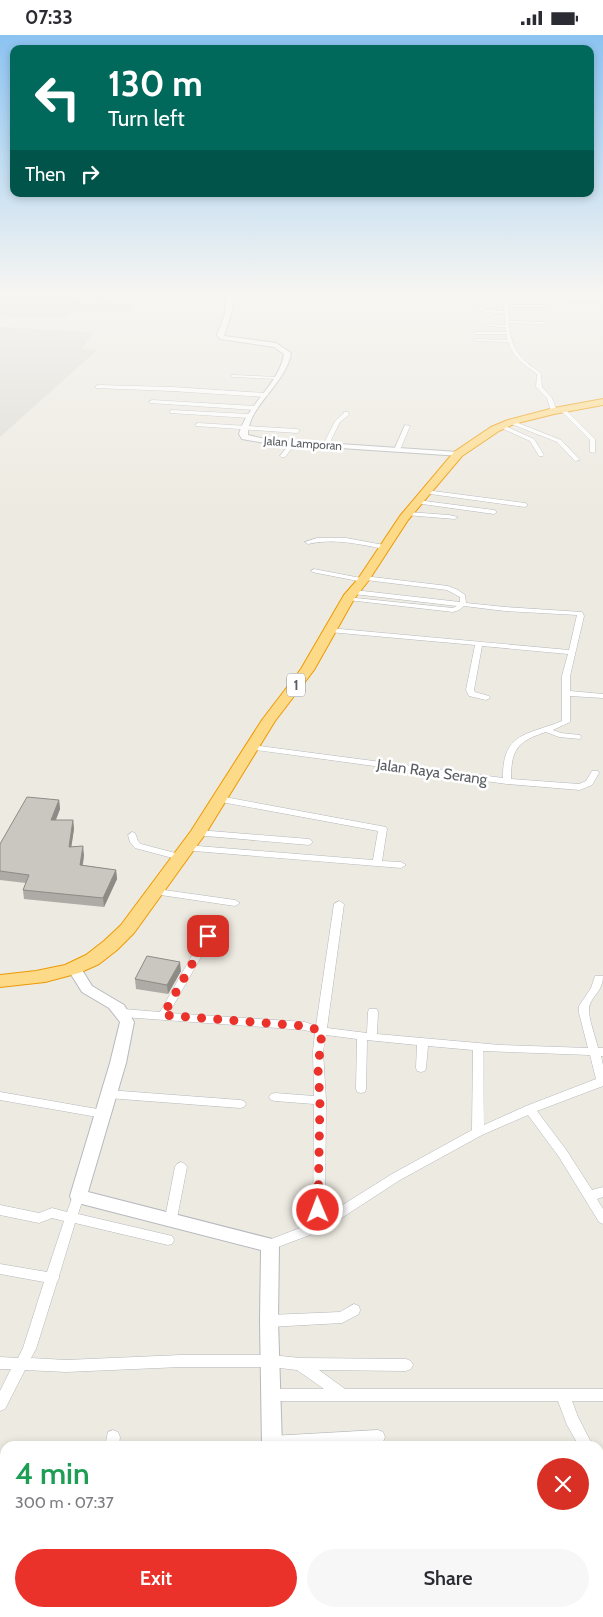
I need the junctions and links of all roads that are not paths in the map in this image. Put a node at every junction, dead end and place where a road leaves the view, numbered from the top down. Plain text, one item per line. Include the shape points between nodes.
1 (285, 365) edge
2 (526, 365) edge
3 (234, 376) dead end
4 (277, 378) junction
5 (98, 387) dead end
6 (265, 395) junction
7 (152, 402) dead end
8 (603, 402) edge
9 (255, 409) junction
10 (558, 410) junction
11 (172, 412) dead end
12 (346, 413) dead end
13 (249, 417) junction
14 (506, 424) junction
15 (198, 425) dead end
16 (407, 426) dead end
17 (244, 428) junction
18 (297, 431) dead end
19 (292, 443) junction
20 (326, 445) junction
21 (398, 450) junction
22 (593, 452) dead end
23 (458, 454) junction
24 (541, 455) dead end
25 (283, 456) dead end
26 (577, 459) dead end
27 (417, 503) junction
28 (525, 505) dead end
29 (494, 512) dead end
30 (456, 517) dead end
31 (308, 542) dead end
32 (384, 547) junction
33 (314, 571) dead end
34 (357, 587) junction
35 (463, 604) junction
36 (329, 630) junction
37 (457, 632) dead end
38 (454, 642) junction
39 (478, 644) junction
40 (571, 652) junction
41 (565, 693) junction
42 (603, 696) edge
43 (486, 698) dead end
44 (545, 729) junction
45 (577, 737) dead end
46 (252, 747) junction
47 (595, 773) dead end
48 (506, 781) junction
49 (219, 799) junction
50 (198, 833) junction
51 (132, 835) dead end
52 (309, 842) dead end
53 (182, 852) junction
54 (377, 862) junction
55 (401, 865) dead end
56 (157, 892) junction
57 (235, 903) dead end
58 (339, 904) dead end
59 (208, 936) dead end
60 (74, 968) junction
61 (600, 978) dead end
62 (0, 981) edge
63 (372, 1012) dead end
64 (123, 1013) junction
65 (163, 1015) junction
66 (322, 1031) junction
67 (367, 1036) junction
68 (423, 1041) junction
69 (478, 1047) junction
70 (598, 1052) edge
71 (421, 1068) dead end
72 (602, 1081) edge
73 (361, 1089) dead end
74 (108, 1094) junction
75 (0, 1096) edge
76 (275, 1097) dead end
77 (320, 1100) junction
78 (240, 1104) dead end
79 (530, 1109) junction
80 (103, 1115) junction
81 (478, 1131) junction
82 (180, 1167) dead end
83 (603, 1192) edge
84 (78, 1196) junction
85 (589, 1196) junction
86 (0, 1210) edge
87 (72, 1217) junction
88 (171, 1219) junction
89 (603, 1219) edge
90 (319, 1226) junction
91 (168, 1240) dead end
92 (270, 1245) junction
93 (0, 1269) edge
94 (53, 1278) junction
95 (354, 1310) dead end
96 (269, 1321) junction
97 (271, 1361) junction
98 (0, 1363) edge
99 (21, 1364) junction
100 (300, 1364) junction
101 (406, 1365) dead end
102 (272, 1395) junction
103 (342, 1395) junction
104 (603, 1395) edge
105 (563, 1396) junction
106 (0, 1405) edge
107 (378, 1437) dead end
108 (272, 1441) edge
109 (325, 1441) edge
110 (583, 1441) edge

1 - 4 street, Jalan Lamporan
2 - 10 street via 539,374 539,387
3 - 4 street
4 - 6 street, Jalan Lamporan
5 - 6 street
6 - 9 street, Jalan Lamporan
7 - 9 street
8 - 10 highway, 1
9 - 13 street, Jalan Lamporan
10 - 14 highway, 1
10 - 22 street via 593,440
11 - 13 street
12 - 20 street via 338,421
13 - 17 street, Jalan Lamporan
14 - 23 highway, 1
14 - 24 street via 532,440
14 - 26 street via 559,441
15 - 17 street
16 - 21 street
17 - 18 street
17 - 19 street, Jalan Lamporan via 243,434 251,439
19 - 20 street, Jalan Lamporan
19 - 25 street
20 - 21 street, Jalan Lamporan
21 - 23 street, Jalan Lamporan
23 - 27 highway, 1
27 - 28 street
27 - 29 street
27 - 30 street via 424,517
27 - 32 highway, 1
31 - 32 street via 340,541
32 - 34 highway, 1
33 - 34 street
34 - 35 street via 452,609
34 - 35 street via 448,588 462,596
34 - 36 highway, 1
35 - 40 street, Jalan Raya Serang via 578,612 581,616
36 - 38 street
36 - 46 highway, 1 via 307,670
37 - 38 street
38 - 39 street
39 - 40 street
39 - 43 street via 470,690 472,694
40 - 41 street, Jalan Raya Serang
41 - 42 street
41 - 44 street, Jalan Raya Serang via 566,722
44 - 45 street
44 - 48 street, Jalan Raya Serang via 527,734 515,743 506,761
46 - 48 street, Jalan Raya Serang
46 - 49 highway, 1
47 - 48 street via 589,783 580,787
49 - 50 highway, 1
49 - 54 street via 383,829
50 - 52 street
50 - 53 highway, 1
51 - 53 street via 135,845
53 - 54 street
53 - 56 highway, 1
54 - 55 street
56 - 57 street
56 - 60 highway, 1 via 106,949
58 - 66 street
59 - 65 street
60 - 62 highway, 1 via 40,977
60 - 64 street via 88,990 114,1004
61 - 70 street via 584,1006 585,1021
63 - 67 street
64 - 65 street
64 - 74 street via 127,1022 126,1033
65 - 66 street via 305,1026
66 - 67 street
66 - 77 street via 318,1069
67 - 68 street
67 - 73 street
68 - 69 street
68 - 71 street
69 - 70 street
69 - 81 street
70 - 72 street
72 - 79 street
74 - 78 street
74 - 80 street
75 - 80 street
76 - 77 street
77 - 90 street
79 - 81 street
79 - 85 street
80 - 84 street
81 - 90 street via 396,1177
82 - 88 street
83 - 85 street
84 - 87 street
84 - 88 street
85 - 89 street
86 - 87 street via 39,1218 52,1213
87 - 91 street
87 - 94 street
88 - 92 street
90 - 92 street
92 - 96 street
93 - 94 street
94 - 99 street
95 - 96 street via 342,1317
96 - 97 street
97 - 99 street via 66,1366
97 - 100 street
97 - 102 street
98 - 99 street
99 - 106 street
100 - 101 street
100 - 103 street
102 - 103 street
102 - 108 street
103 - 105 street
104 - 105 street
105 - 110 street
107 - 109 street

